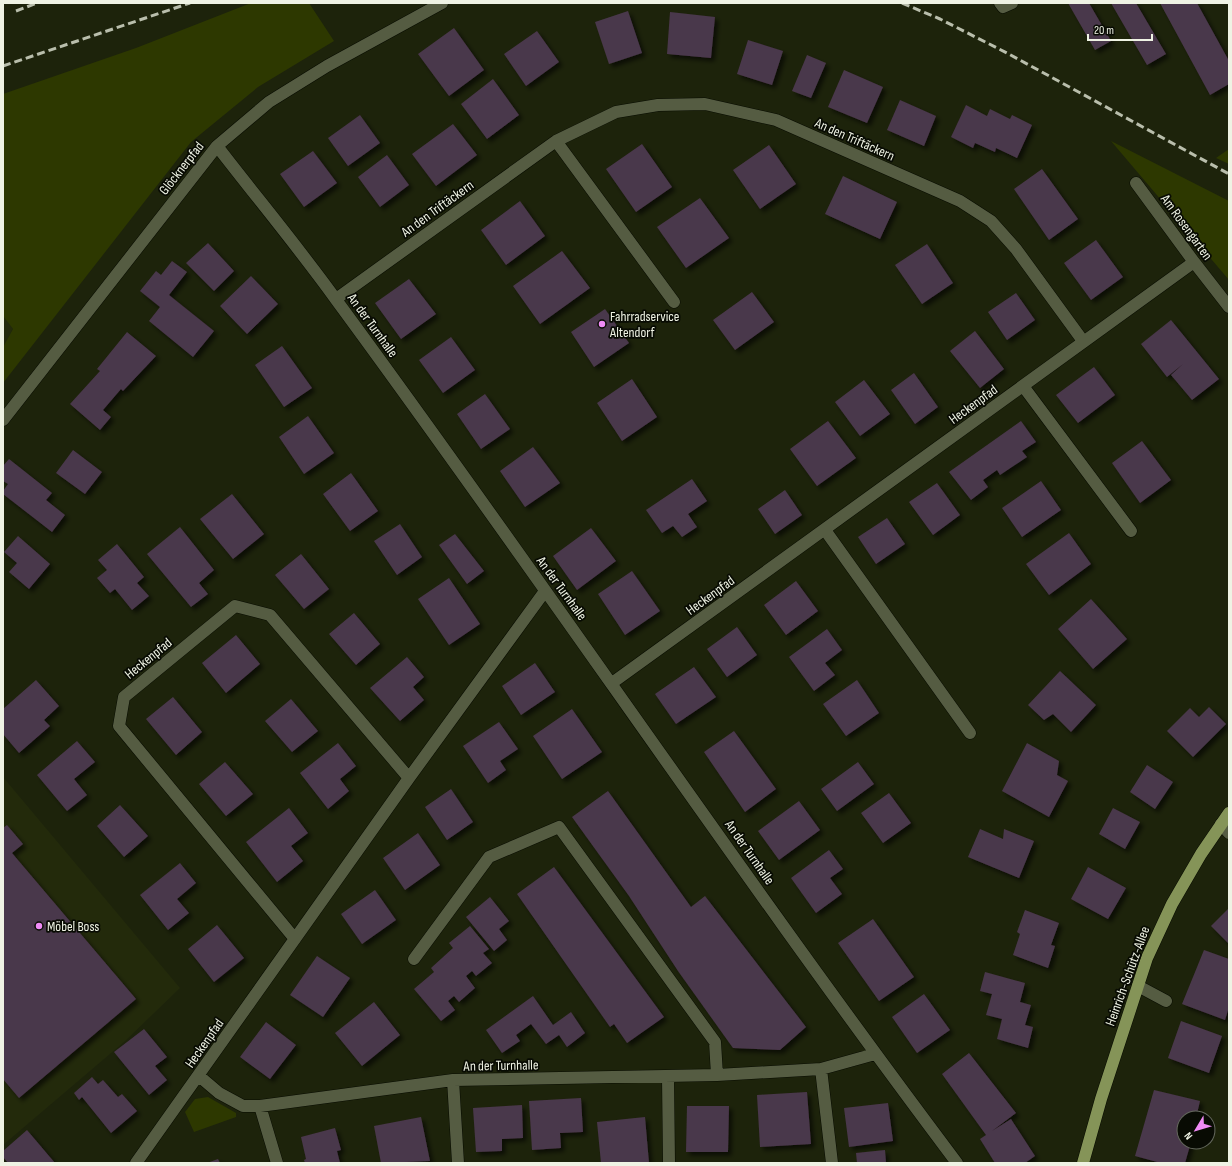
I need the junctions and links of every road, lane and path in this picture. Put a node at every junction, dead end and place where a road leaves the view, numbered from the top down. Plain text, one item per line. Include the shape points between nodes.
1 (442, 3) edge
2 (556, 141) junction
3 (217, 146) junction
4 (1136, 183) dead end
5 (1194, 262) junction
6 (336, 299) junction
7 (674, 302) dead end
8 (1229, 307) edge
9 (1083, 341) junction
10 (1023, 386) junction
11 (3, 420) edge
12 (825, 530) junction
13 (1131, 531) dead end
14 (545, 591) junction
15 (612, 683) junction
16 (970, 733) dead end
17 (409, 778) junction
18 (1229, 813) edge
19 (1220, 824) junction
20 (1229, 833) edge
21 (294, 939) junction
22 (414, 959) dead end
23 (1138, 986) junction
24 (1166, 1001) dead end
25 (874, 1054) junction
26 (821, 1069) junction
27 (717, 1075) junction
28 (199, 1076) junction
29 (668, 1077) junction
30 (453, 1080) junction
31 (260, 1106) junction
32 (136, 1163) edge
33 (277, 1163) edge
34 (458, 1163) edge
35 (669, 1163) edge
36 (832, 1163) edge
37 (957, 1163) edge
38 (1083, 1163) edge

1 - 3 street, Glöcknerpfad via 327,66 269,102
2 - 6 street, An den Triftäckern
2 - 7 street
2 - 9 street, An den Triftäckern via 616,112 658,105 705,104 776,120 960,201 991,221 1016,249
3 - 6 street, An der Turnhalle
3 - 11 street, Glöcknerpfad
4 - 5 street, Am Rosengarten
5 - 8 street, Am Rosengarten
5 - 9 street, Heckenpfad
6 - 14 street, An der Turnhalle
9 - 10 street, Heckenpfad
10 - 12 street, Heckenpfad
10 - 13 street
12 - 15 street, Heckenpfad
12 - 16 street
14 - 15 street, An der Turnhalle
14 - 17 street, Heckenpfad
15 - 25 street, An der Turnhalle
17 - 21 street, Heckenpfad
17 - 21 street, Heckenpfad via 270,614 235,606 124,696 118,726
18 - 19 main road, Heinrich-Schütz-Allee
19 - 20 street
19 - 23 main road, Heinrich-Schütz-Allee via 1172,904 1147,958
21 - 28 street, Heckenpfad
22 - 27 street via 489,857 559,827 715,1042
23 - 24 street
23 - 38 main road, Heinrich-Schütz-Allee
25 - 26 street, An der Turnhalle
25 - 37 street, An der Turnhalle
26 - 27 street, An der Turnhalle
26 - 36 street
27 - 29 street, An der Turnhalle
28 - 31 street, An der Turnhalle via 218,1093 243,1106
28 - 32 street, Heckenpfad
29 - 30 street, An der Turnhalle
29 - 35 street
30 - 31 street, An der Turnhalle
30 - 34 street, An der Turnhalle
31 - 33 street

